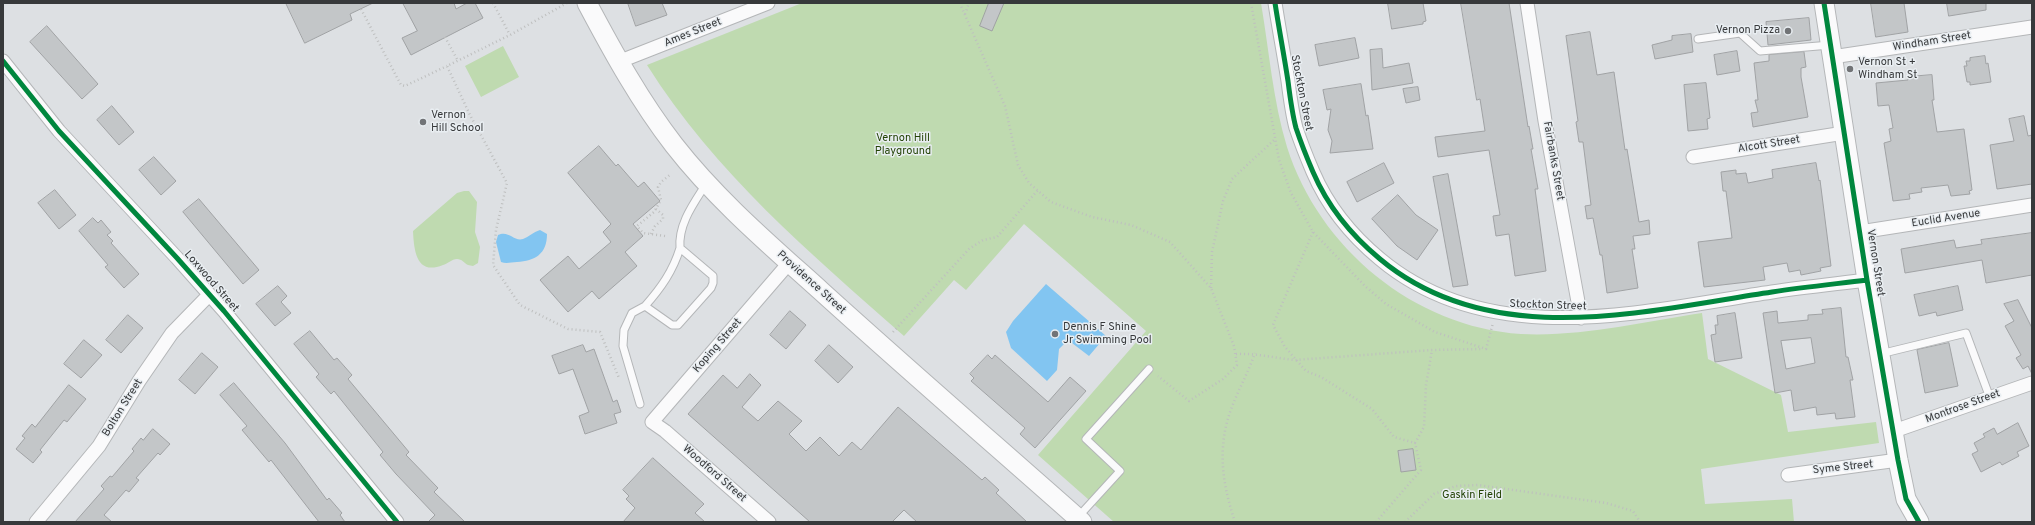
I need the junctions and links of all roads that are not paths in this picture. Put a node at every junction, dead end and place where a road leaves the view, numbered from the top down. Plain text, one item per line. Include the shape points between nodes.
1 (587, 3) edge
2 (768, 3) edge
3 (1275, 3) edge
4 (1527, 3) edge
5 (1824, 3) edge
6 (2032, 27) edge
7 (1698, 39) dead end
8 (1831, 51) junction
9 (3, 61) edge
10 (618, 62) junction
11 (1844, 133) junction
12 (1693, 157) dead end
13 (707, 182) junction
14 (2032, 205) edge
15 (1860, 232) junction
16 (680, 248) junction
17 (789, 263) junction
18 (1867, 280) junction
19 (209, 294) junction
20 (645, 306) junction
21 (1581, 318) junction
22 (1879, 354) junction
23 (1149, 370) road end
24 (2032, 383) edge
25 (1990, 398) junction
26 (640, 404) dead end
27 (660, 427) joint
28 (1894, 431) junction
29 (1898, 460) junction
30 (1788, 475) dead end
31 (1079, 520) edge
32 (36, 522) edge
33 (396, 522) edge
34 (769, 522) edge
35 (1919, 522) edge

1 - 10 main road, Providence Street
2 - 10 street, Ames Street
3 - 21 street, Stockton Street via 1296,127 1322,192 1358,240 1398,273 1451,301 1504,314
4 - 21 street, Fairbanks Street via 1545,121
5 - 8 main road, Vernon Street
6 - 8 street, Windham Street
7 - 8 lane via 1740,34 1760,51
8 - 11 main road, Vernon Street
9 - 19 street, Loxwood Street via 58,131
10 - 13 main road, Providence Street via 674,146
11 - 12 street, Alcott Street
11 - 15 main road, Vernon Street
13 - 16 lane via 686,216 679,239
13 - 17 main road, Providence Street
14 - 15 street, Euclid Avenue
15 - 18 main road, Vernon Street
16 - 20 lane via 665,282
16 - 20 lane via 713,276 711,288 678,325 672,325
17 - 27 street, Koping Street via 652,422
17 - 31 main road, Providence Street
18 - 21 street, Stockton Street via 1698,305
18 - 22 main road, Vernon Street
19 - 32 street, Bolton Street via 172,333 99,446
19 - 33 street, Loxwood Street
20 - 26 lane via 632,313 624,330 622,346
22 - 25 lane via 1966,333
22 - 28 main road, Vernon Street
23 - 31 lane via 1086,439 1120,471
24 - 25 street, Montrose Street
25 - 28 street, Montrose Street
27 - 34 street, Woodford Street
28 - 29 main road, Vernon Street
29 - 30 street, Syme Street
29 - 35 main road, Vernon Street via 1906,499

